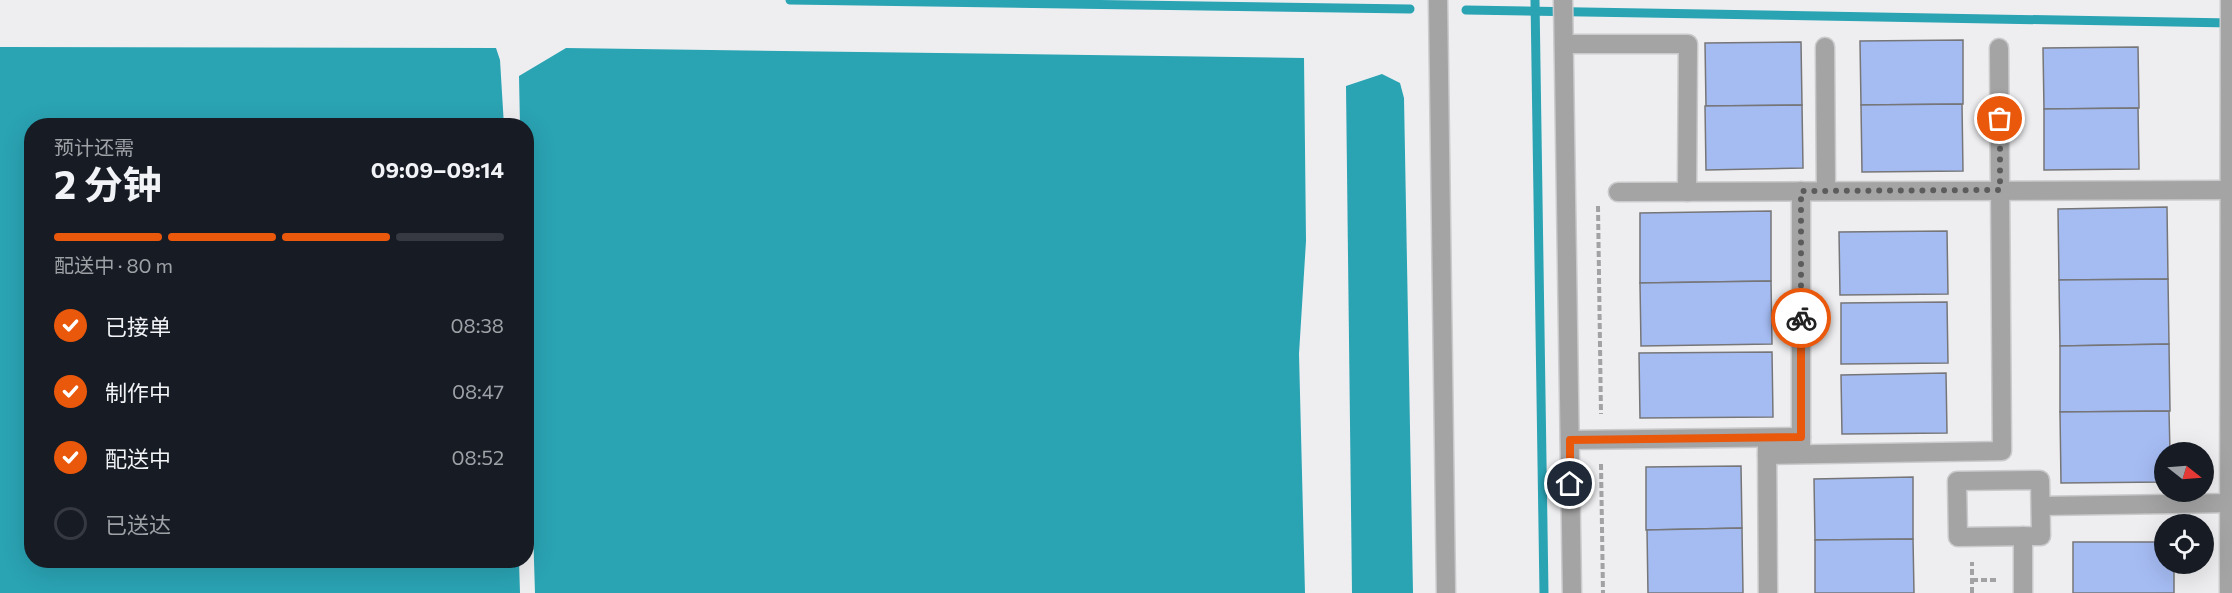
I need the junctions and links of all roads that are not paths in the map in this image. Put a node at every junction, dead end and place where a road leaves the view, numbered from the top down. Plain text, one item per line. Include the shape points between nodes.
1 (1438, 0) edge
2 (1563, 0) edge
3 (2230, 4) edge
4 (1563, 35) junction
5 (1825, 47) dead end
6 (1999, 48) dead end
7 (2000, 190) junction
8 (2231, 190) edge
9 (1801, 191) junction
10 (1826, 191) junction
11 (1618, 192) dead end
12 (1687, 192) junction
13 (1570, 440) junction
14 (1801, 445) junction
15 (1767, 447) junction
16 (2001, 452) junction
17 (2002, 480) junction
18 (2230, 503) edge
19 (2041, 506) junction
20 (2023, 536) junction
21 (1446, 593) edge
22 (1572, 593) edge
23 (1768, 593) edge
24 (2023, 593) edge
25 (2229, 593) edge

1 - 21 street
2 - 4 street
3 - 8 street
4 - 12 street via 1688,44
4 - 13 street
5 - 10 street
6 - 7 street
7 - 8 street
7 - 10 street
7 - 16 street
8 - 18 street
9 - 10 street
9 - 12 street
9 - 14 street
11 - 12 street
13 - 15 street
13 - 22 street
14 - 15 street
14 - 16 street
15 - 23 street
16 - 17 street
17 - 19 street via 2040,480
17 - 20 street via 1957,481 1958,537
18 - 19 street
18 - 25 street
19 - 20 street via 2041,536
20 - 24 street

